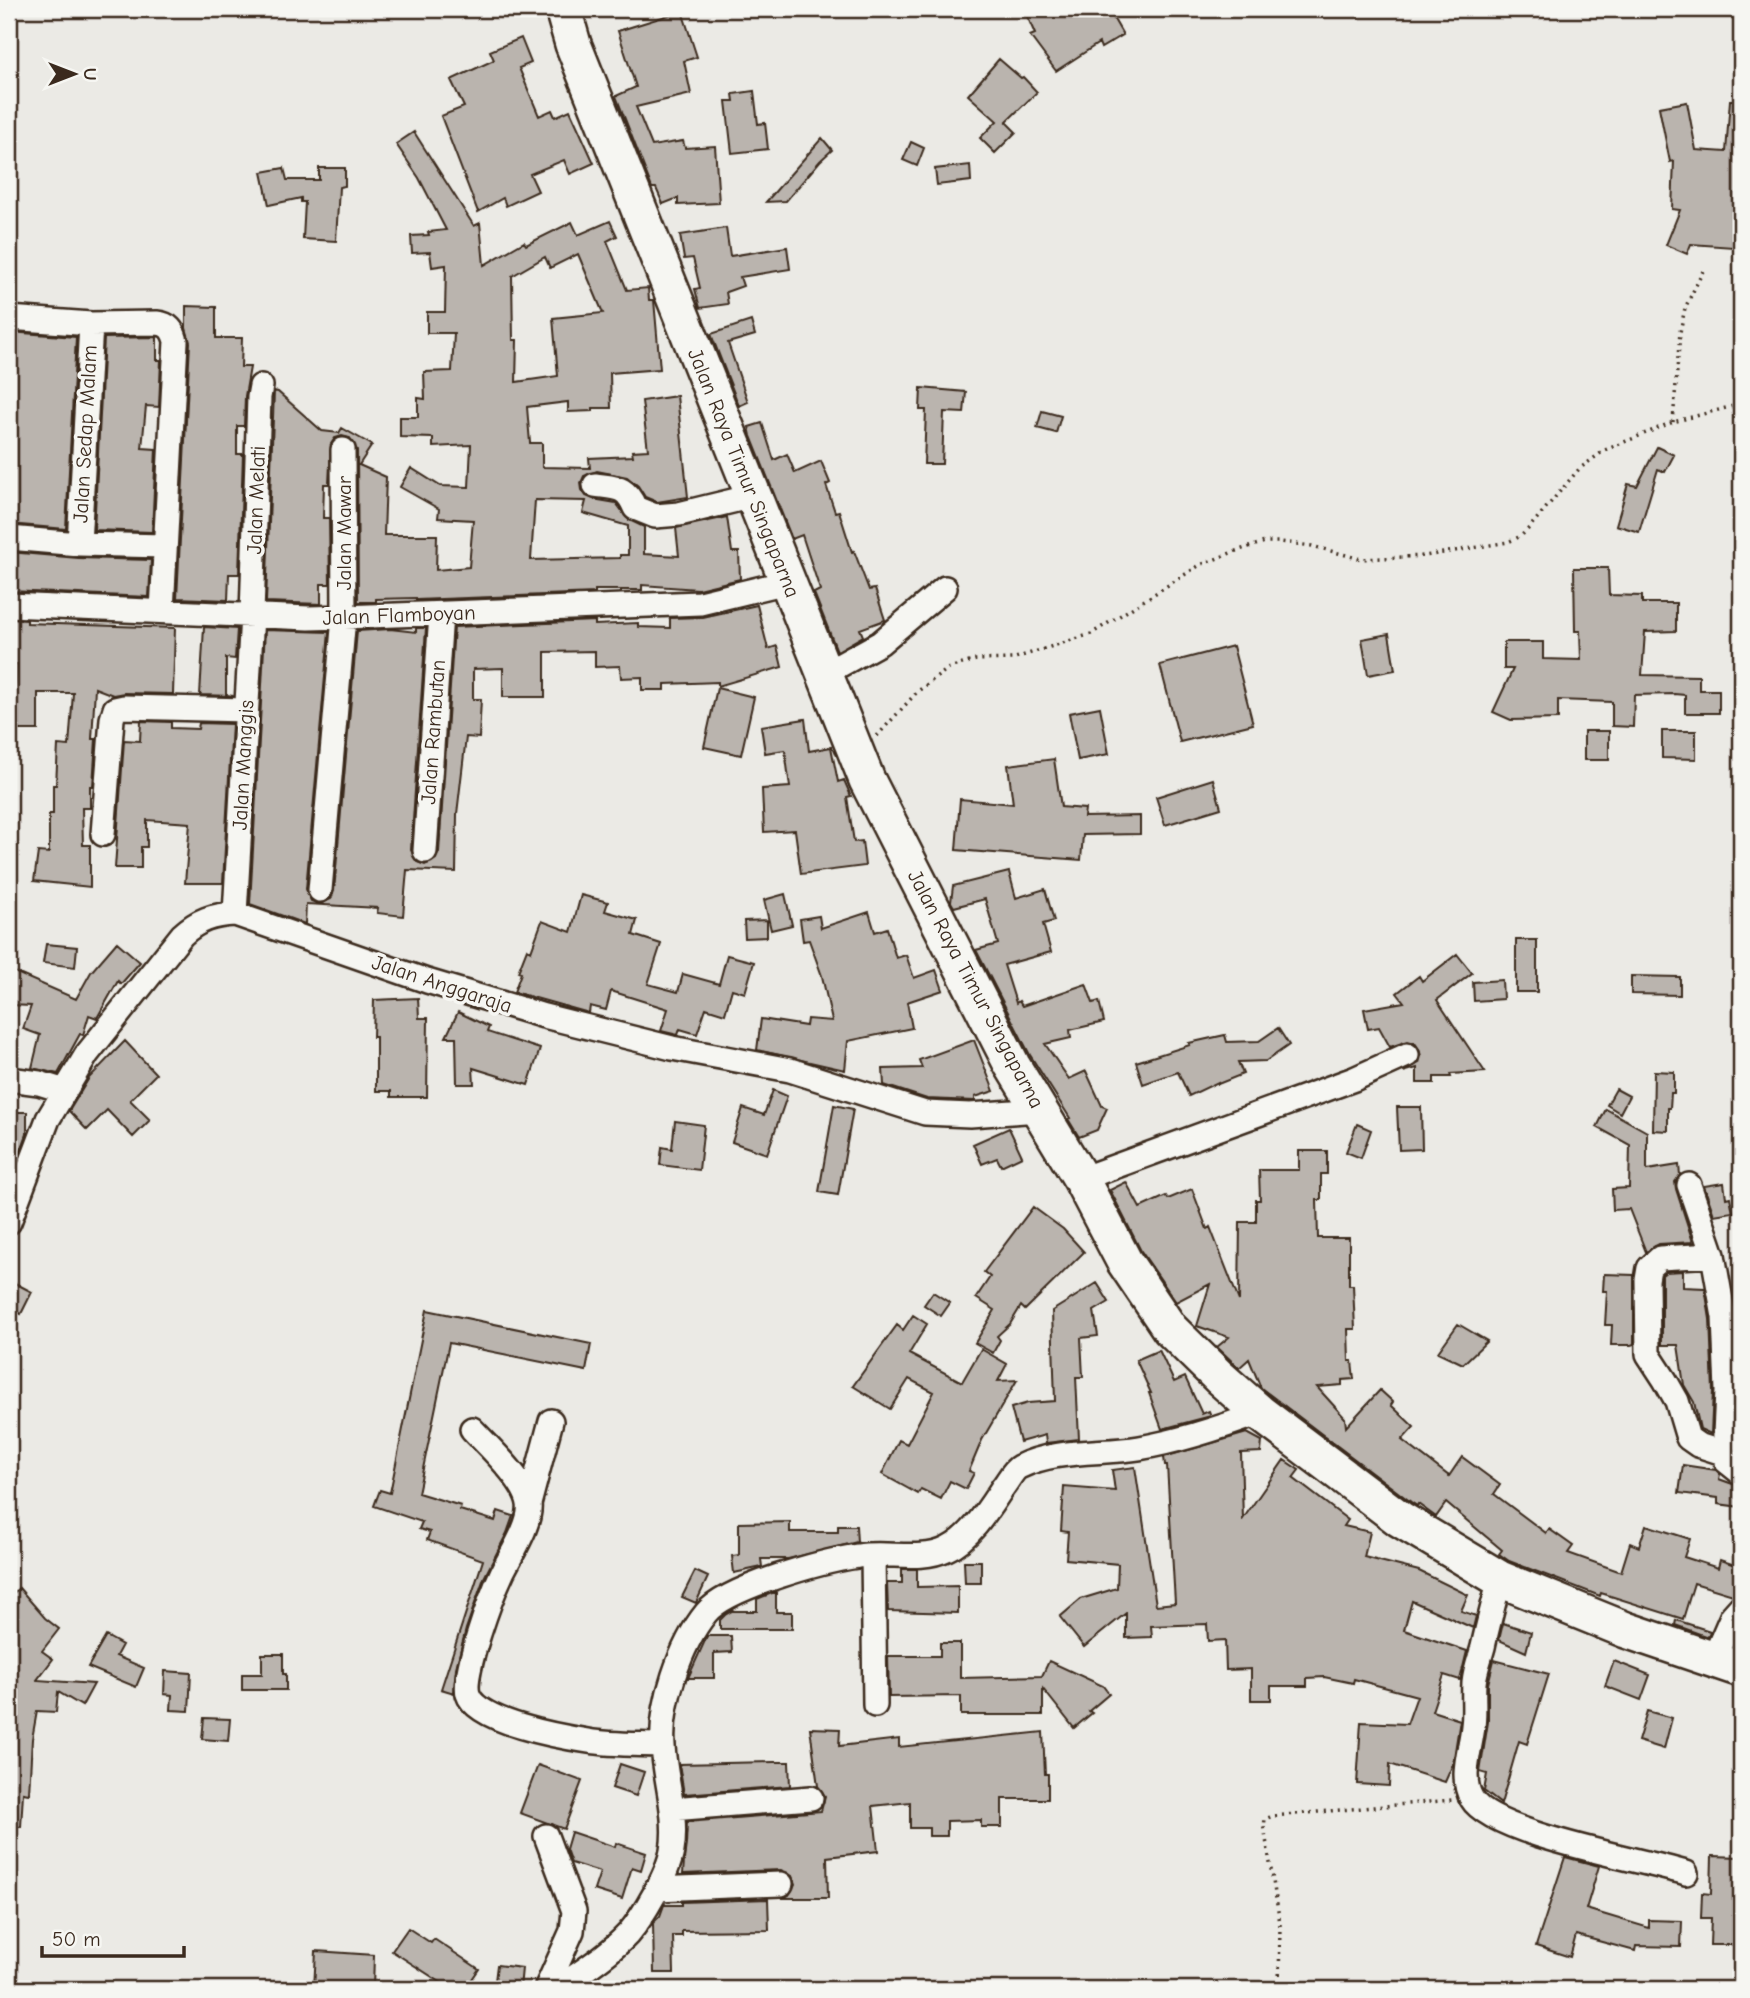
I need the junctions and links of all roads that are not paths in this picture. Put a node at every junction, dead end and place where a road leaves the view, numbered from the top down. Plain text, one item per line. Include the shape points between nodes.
1 (563, 9) edge
2 (9, 318) edge
3 (91, 324) junction
4 (261, 386) dead end
5 (343, 450) dead end
6 (595, 485) dead end
7 (753, 496) junction
8 (9, 538) edge
9 (79, 544) junction
10 (165, 545) junction
11 (787, 582) junction
12 (945, 588) dead end
13 (9, 605) edge
14 (162, 611) junction
15 (440, 614) junction
16 (252, 615) junction
17 (344, 617) junction
18 (824, 674) junction
19 (246, 710) junction
20 (103, 834) dead end
21 (425, 851) dead end
22 (320, 890) dead end
23 (235, 914) junction
24 (1407, 1055) dead end
25 (9, 1079) edge
26 (65, 1091) junction
27 (1040, 1110) junction
28 (1081, 1179) junction
29 (1689, 1185) dead end
30 (9, 1222) edge
31 (1713, 1255) junction
32 (1261, 1413) junction
33 (551, 1421) dead end
34 (472, 1429) dead end
35 (1723, 1453) junction
36 (1741, 1473) edge
37 (529, 1504) junction
38 (873, 1555) junction
39 (1500, 1579) junction
40 (1741, 1606) edge
41 (1727, 1665) edge
42 (875, 1705) dead end
43 (662, 1745) junction
44 (811, 1798) dead end
45 (672, 1809) junction
46 (546, 1836) dead end
47 (1686, 1873) dead end
48 (781, 1884) dead end
49 (656, 1889) junction
50 (546, 1989) edge
51 (557, 1989) edge

1 - 7 main road, Jalan Raya Timur Singaparna
2 - 3 street
3 - 9 street, Jalan Sedap Malam
3 - 10 street via 164,323 174,334
4 - 16 street, Jalan Melati
5 - 17 street, Jalan Mawar
6 - 7 street via 619,488 635,508 655,516
7 - 11 main road, Jalan Raya Timur Singaparna
8 - 9 street
9 - 10 street
10 - 14 street
11 - 15 street, Jalan Flamboyan via 700,603
11 - 18 main road, Jalan Raya Timur Singaparna
12 - 18 street via 880,643
13 - 14 street, Jalan Flamboyan
14 - 16 street, Jalan Flamboyan
15 - 17 street, Jalan Flamboyan
15 - 21 street, Jalan Rambutan
16 - 17 street, Jalan Flamboyan
16 - 19 street, Jalan Manggis
17 - 22 street, Jalan Mawar
18 - 27 main road, Jalan Raya Timur Singaparna via 867,780 1012,1065
19 - 20 street via 115,709
19 - 23 street, Jalan Manggis
23 - 26 street via 202,920 182,935 87,1054
23 - 27 street, Jalan Anggaraja via 544,1016 672,1048 790,1070 925,1113
24 - 28 street via 1354,1079
25 - 26 street
26 - 30 street via 48,1119
27 - 28 main road, Jalan Raya Timur Singaparna
28 - 32 main road, Jalan Raya Timur Singaparna via 1124,1261 1170,1329
29 - 31 street
31 - 35 street via 1726,1352
31 - 35 street via 1660,1258 1649,1268 1647,1354 1677,1402 1688,1438
32 - 38 street via 1180,1441 1050,1457 1017,1468 983,1516 947,1549 925,1555
32 - 39 main road, Jalan Raya Timur Singaparna via 1400,1519
33 - 37 street
34 - 37 street via 518,1481
35 - 36 street
37 - 43 street via 526,1524 497,1583 470,1667 470,1699 486,1713 518,1725 590,1742
38 - 42 street
38 - 43 street via 805,1569 733,1593 707,1612 673,1678
39 - 41 main road, Jalan Raya Timur Singaparna
39 - 47 street via 1474,1681 1474,1724 1467,1765 1472,1799 1483,1812 1553,1841
40 - 41 street via 1732,1616
43 - 45 street
44 - 45 street
45 - 49 street via 672,1850
46 - 50 street via 574,1911 572,1931
48 - 49 street
49 - 51 street via 628,1934

